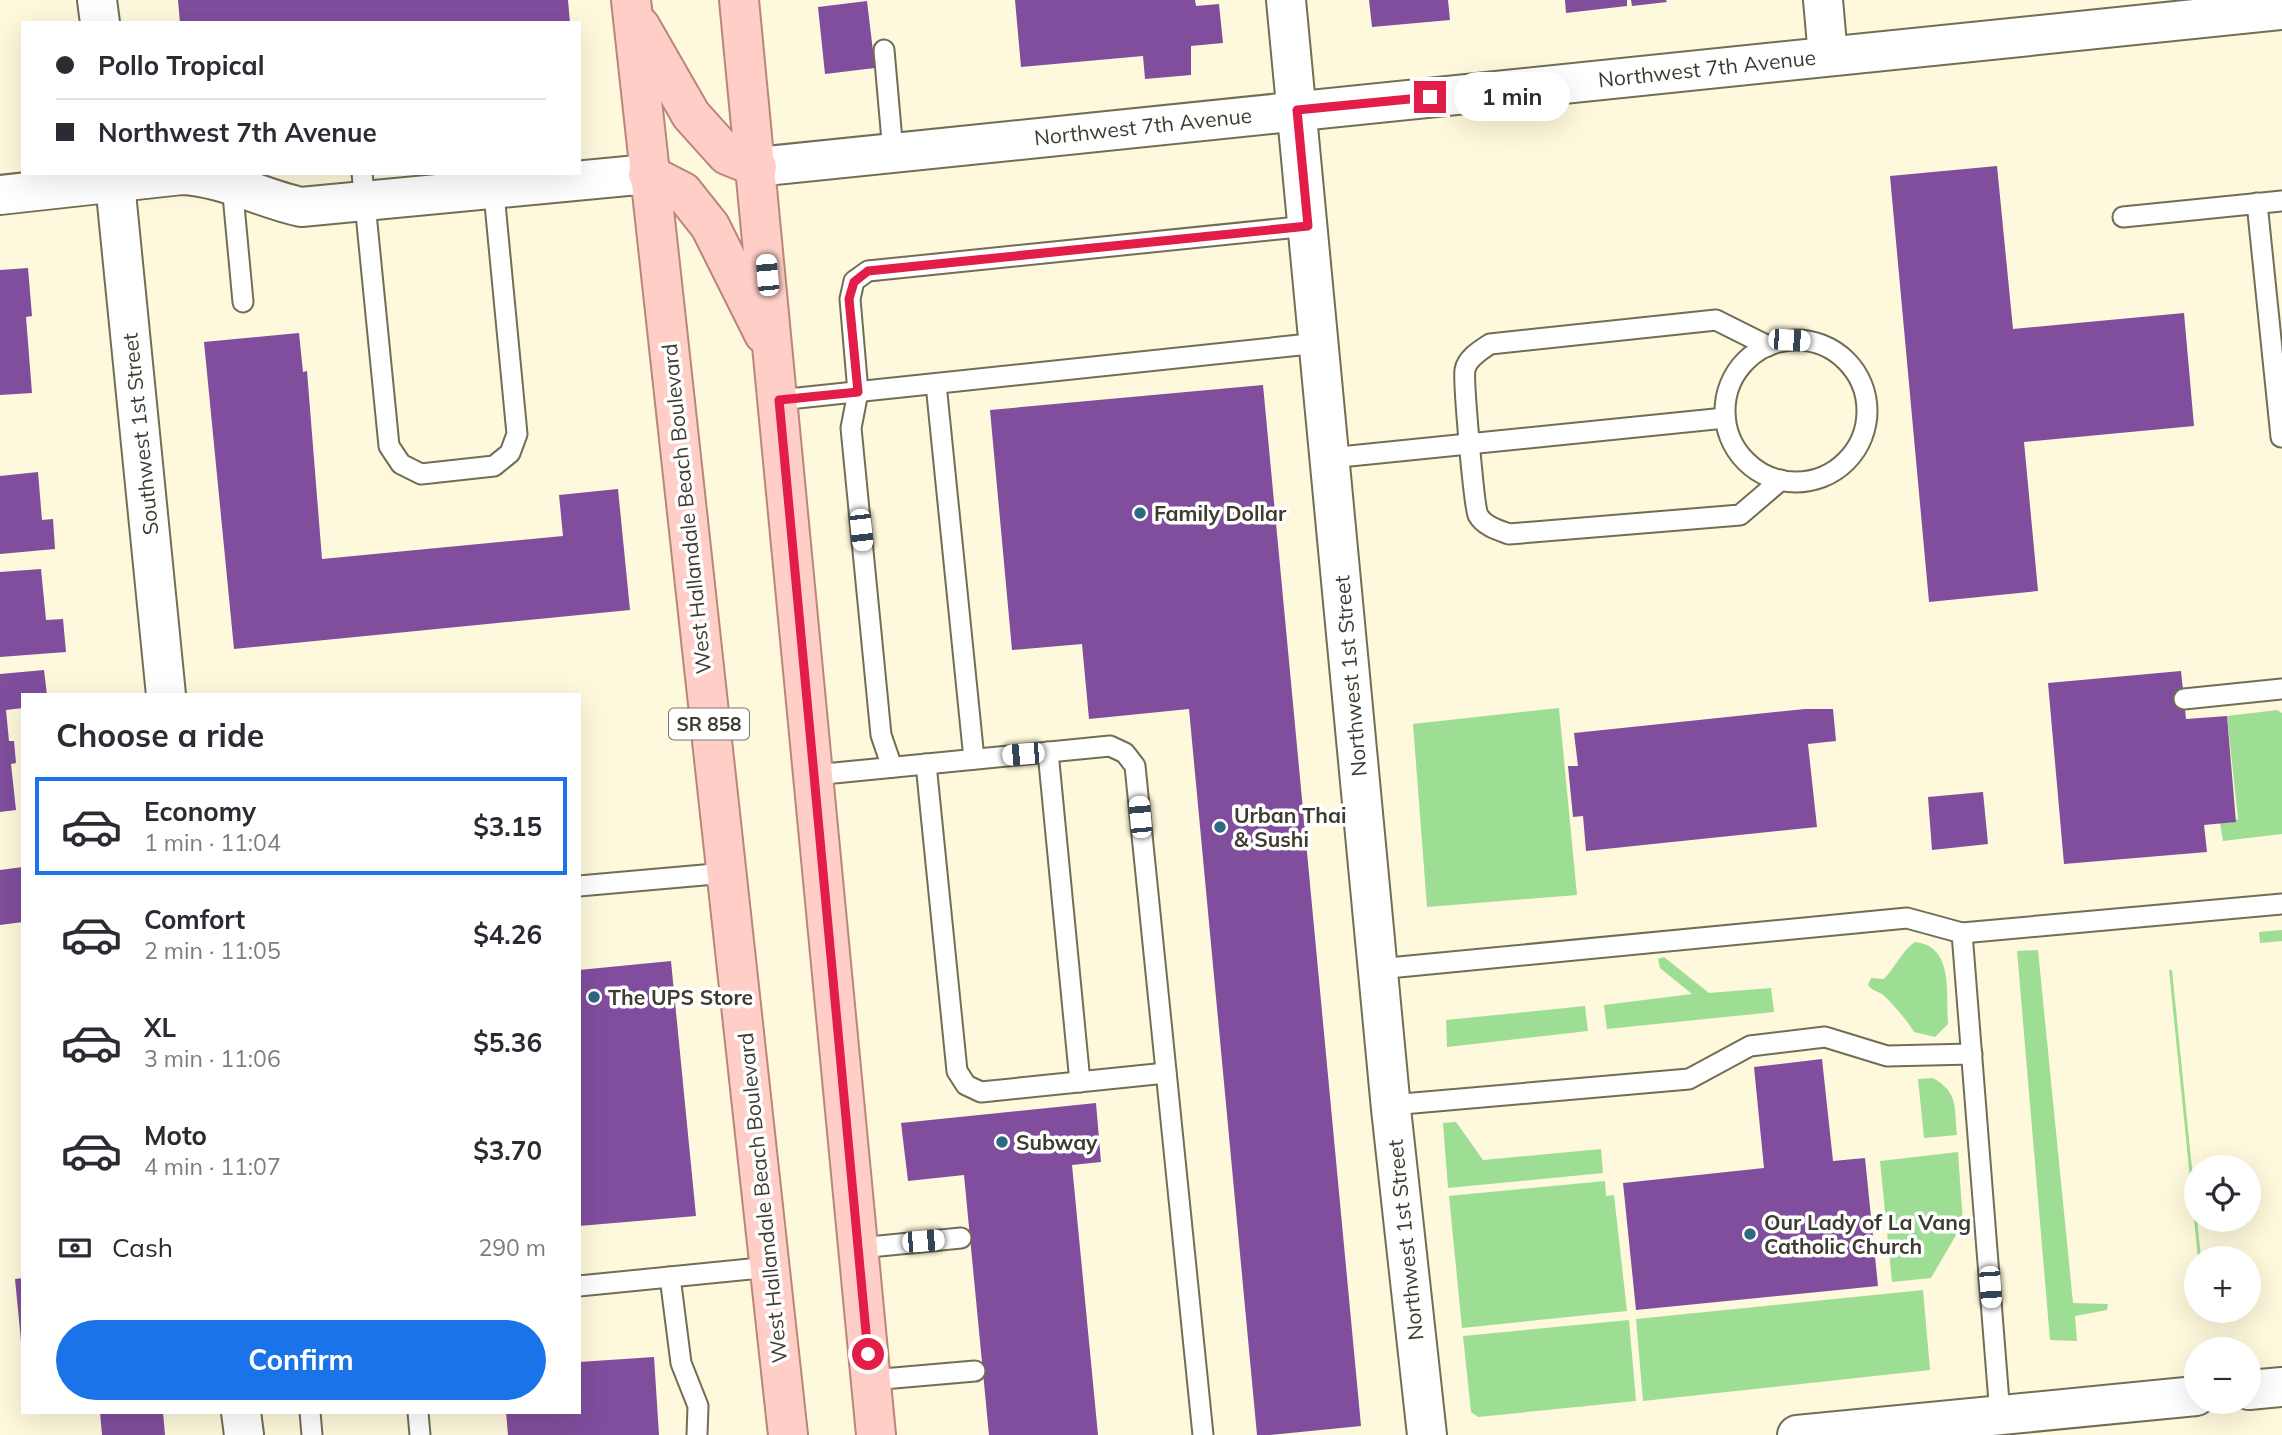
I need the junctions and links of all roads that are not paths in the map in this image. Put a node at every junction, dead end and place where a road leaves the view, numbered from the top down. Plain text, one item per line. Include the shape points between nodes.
1 (97, 0) edge
2 (738, 0) edge
3 (1286, 0) edge
4 (1823, 0) edge
5 (632, 6) edge
6 (2282, 10) edge
7 (100, 21) edge
8 (884, 50) dead end
9 (1828, 56) junction
10 (1297, 110) junction
11 (893, 152) junction
12 (757, 167) junction
13 (649, 174) junction
14 (115, 177) edge
15 (493, 181) edge
16 (232, 184) junction
17 (363, 187) edge
18 (0, 195) edge
19 (2282, 201) edge
20 (2257, 203) junction
21 (2123, 217) dead end
22 (1308, 226) junction
23 (243, 302) dead end
24 (1319, 343) junction
25 (1768, 345) junction
26 (774, 355) junction
27 (936, 384) junction
28 (858, 392) junction
29 (779, 400) junction
30 (1725, 418) junction
31 (2281, 437) edge
32 (1471, 444) junction
33 (1329, 458) junction
34 (1781, 480) junction
35 (2282, 689) edge
36 (166, 693) edge
37 (2184, 699) dead end
38 (1048, 752) junction
39 (974, 759) junction
40 (926, 764) junction
41 (892, 766) junction
42 (814, 775) junction
43 (726, 873) junction
44 (581, 886) edge
45 (2282, 904) edge
46 (1962, 933) junction
47 (1378, 969) junction
48 (1972, 1054) junction
49 (1166, 1073) junction
50 (1080, 1082) junction
51 (1391, 1105) junction
52 (961, 1238) dead end
53 (859, 1248) junction
54 (770, 1267) junction
55 (670, 1277) junction
56 (581, 1286) edge
57 (975, 1371) dead end
58 (871, 1380) junction
59 (2282, 1387) edge
60 (2261, 1389) edge
61 (2184, 1397) edge
62 (241, 1414) edge
63 (310, 1414) edge
64 (418, 1414) edge
65 (2000, 1415) junction
66 (244, 1435) edge
67 (312, 1435) edge
68 (420, 1435) edge
69 (697, 1435) edge
70 (788, 1435) edge
71 (876, 1435) edge
72 (1203, 1435) edge
73 (1427, 1435) edge
74 (1797, 1435) edge

1 - 7 street
2 - 12 main road
3 - 10 street, Northwest 1st Street
4 - 9 street
5 - 12 main road via 691,115 727,155
5 - 13 main road, West Hallandale Beach Boulevard / SR 858
6 - 9 street, Northwest 7th Avenue
8 - 11 lane
9 - 10 street, Northwest 7th Avenue
10 - 11 street, Northwest 7th Avenue
10 - 22 street, Northwest 1st Street
11 - 12 street, Northwest 7th Avenue
12 - 26 main road
13 - 15 street
13 - 26 main road via 683,192 710,226
13 - 43 main road, West Hallandale Beach Boulevard / SR 858
14 - 16 street via 206,176
14 - 18 street
14 - 36 street, Southwest 1st Street
15 - 17 street
15 - 17 lane via 517,434 510,453 494,466 421,474 401,464 390,446
16 - 17 street via 266,199 300,206
16 - 23 lane
19 - 20 lane
20 - 21 lane
20 - 31 lane
22 - 24 street, Northwest 1st Street
22 - 28 lane via 868,271 854,282 849,299
24 - 27 lane
24 - 33 street, Northwest 1st Street
25 - 30 lane via 1748,357 1735,374
25 - 32 lane via 1716,320 1490,344 1476,352 1465,369
25 - 34 lane via 1811,341 1832,349 1861,382 1866,404 1861,437 1843,464 1803,482
26 - 29 main road
27 - 28 lane
27 - 39 lane
28 - 29 lane
28 - 41 lane via 851,428 881,735
29 - 42 main road
30 - 32 lane
30 - 34 lane via 1743,458 1760,472
32 - 33 lane
32 - 34 lane via 1478,514 1491,528 1509,534 1740,515
33 - 47 street, Northwest 1st Street
35 - 37 lane
38 - 39 lane
38 - 49 lane via 1110,746 1125,753 1135,766
38 - 50 lane
39 - 40 lane
40 - 41 lane
40 - 50 lane via 957,1071 966,1085 981,1092
41 - 42 lane
42 - 53 main road
43 - 44 lane
43 - 54 main road, West Hallandale Beach Boulevard / SR 858
45 - 46 lane
46 - 47 lane via 1907,918
46 - 48 lane
47 - 51 street, Northwest 1st Street
48 - 51 lane via 1887,1056 1825,1037 1750,1046 1689,1079
48 - 65 lane
49 - 50 lane
49 - 72 lane
51 - 73 street, Northwest 1st Street
52 - 53 lane
53 - 58 main road
54 - 55 lane
54 - 70 main road, West Hallandale Beach Boulevard / SR 858
55 - 56 lane
55 - 69 lane via 681,1363 698,1406
57 - 58 lane
58 - 71 main road
59 - 60 street
61 - 65 street
62 - 66 street
63 - 67 lane
64 - 68 lane
65 - 74 street

